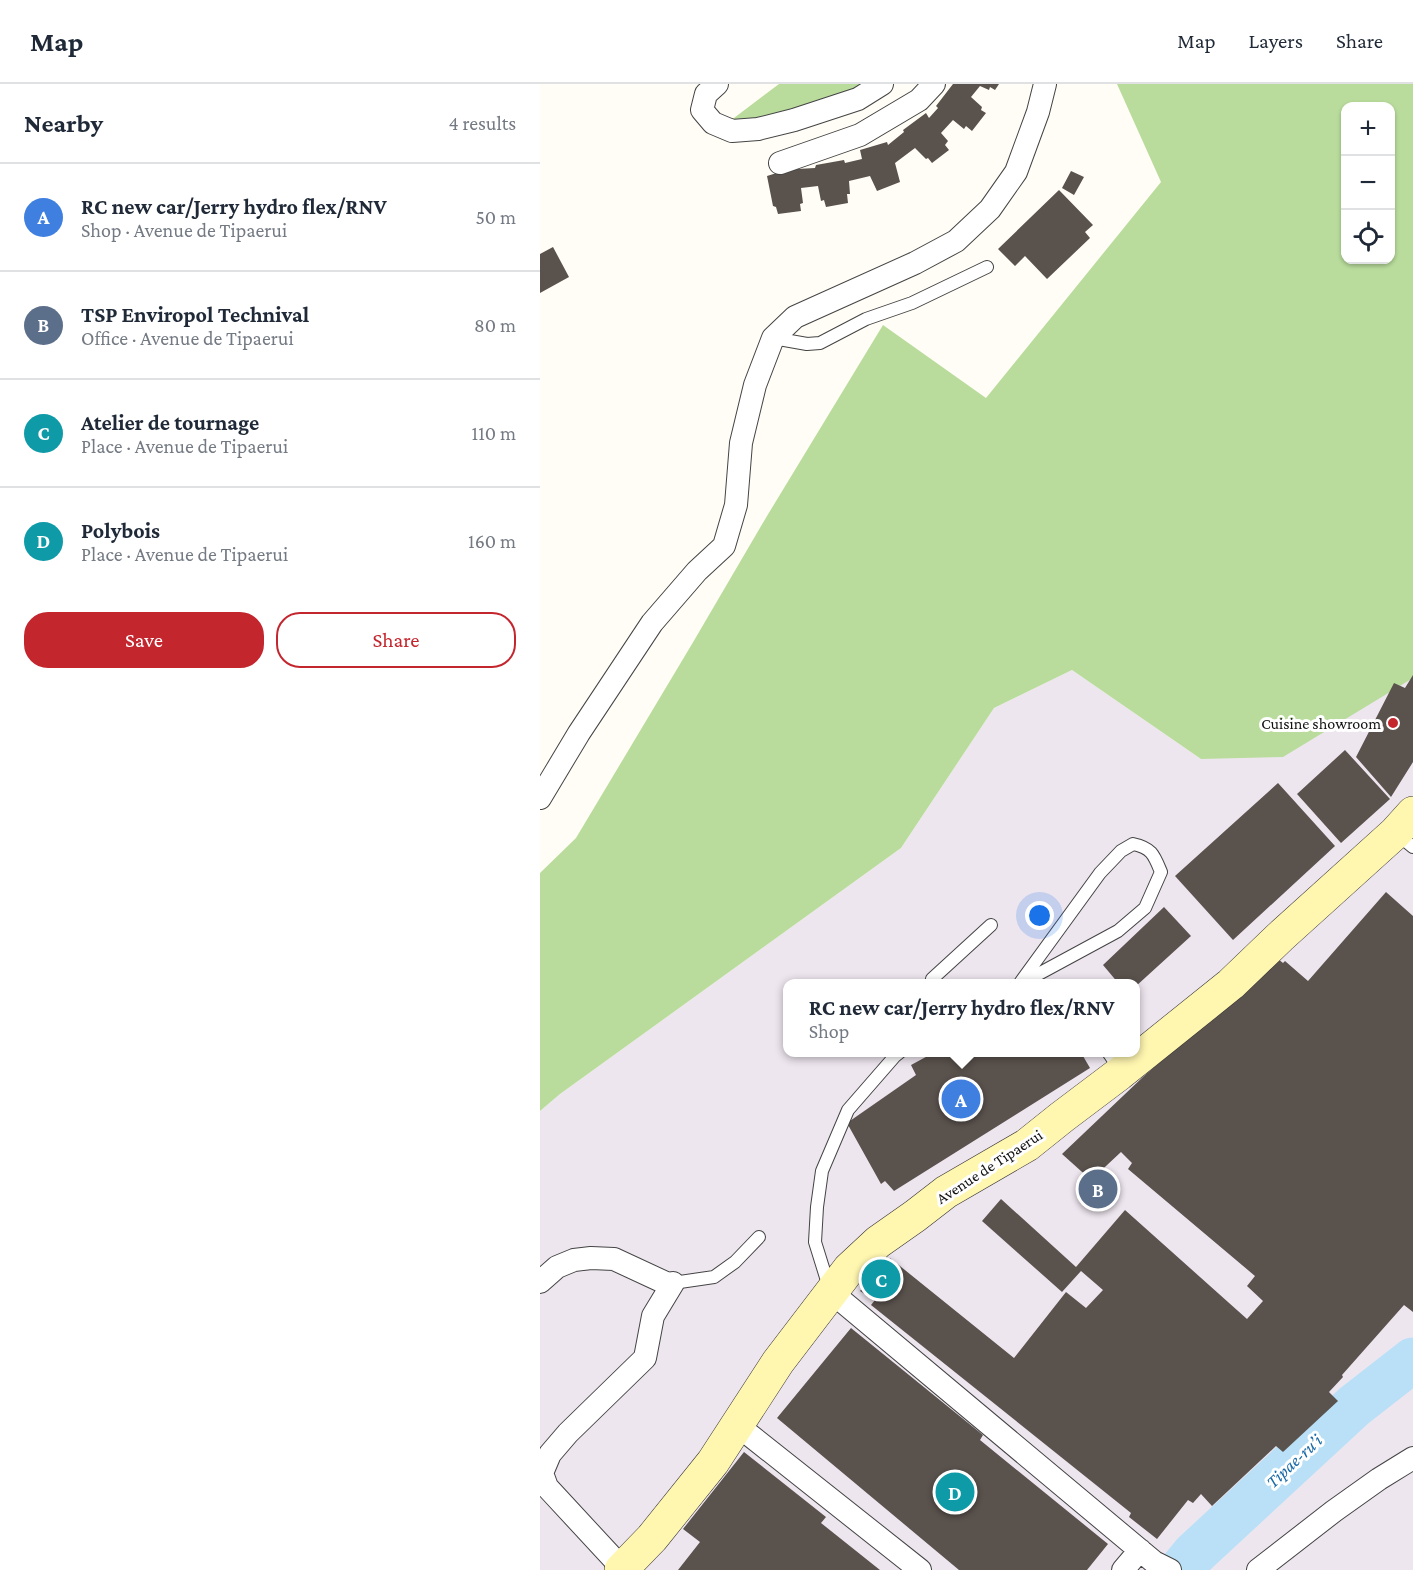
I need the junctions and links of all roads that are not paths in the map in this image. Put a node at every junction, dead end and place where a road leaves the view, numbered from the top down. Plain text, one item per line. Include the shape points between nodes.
1 (717, 84) edge
2 (882, 84) edge
3 (934, 84) edge
4 (1045, 84) edge
5 (780, 163) dead end
6 (987, 267) dead end
7 (773, 338) junction
8 (540, 798) edge
9 (1407, 831) edge
10 (991, 925) dead end
11 (932, 979) edge
12 (1023, 979) edge
13 (1028, 979) edge
14 (1140, 1045) edge
15 (894, 1057) edge
16 (1115, 1062) edge
17 (759, 1237) dead end
18 (540, 1282) edge
19 (673, 1283) junction
20 (830, 1291) junction
21 (737, 1425) junction
22 (1413, 1458) edge
23 (1155, 1560) edge
24 (622, 1569) edge
25 (920, 1570) edge
26 (1123, 1570) edge
27 (1258, 1570) edge

1 - 2 street via 706,94 702,110 713,123 732,130 759,129 794,120 858,99
3 - 5 street via 919,100 860,135
4 - 7 street via 1016,171 990,209 956,240 915,263 795,316
6 - 7 lane via 820,343
7 - 8 street via 755,385 741,443 736,505 724,546 652,623
9 - 14 main road, Avenue de Tipaerui via 1280,937 1231,984
10 - 11 lane
12 - 13 lane via 1100,873 1121,851 1133,844 1145,847 1155,856 1161,872 1145,908 1118,931
15 - 20 lane via 848,1110 822,1171 815,1242
16 - 20 main road, Avenue de Tipaerui via 1062,1117 1027,1145 946,1192 878,1242
17 - 19 lane via 735,1262 714,1276
18 - 19 street via 557,1267 591,1258 614,1259
19 - 24 street via 653,1316 645,1358 568,1433 550,1454 543,1473 547,1487
20 - 21 main road, Avenue de Tipaerui
20 - 23 street
21 - 24 main road, Avenue de Tipaerui via 713,1462
21 - 25 street
22 - 27 street via 1378,1479
23 - 26 street

